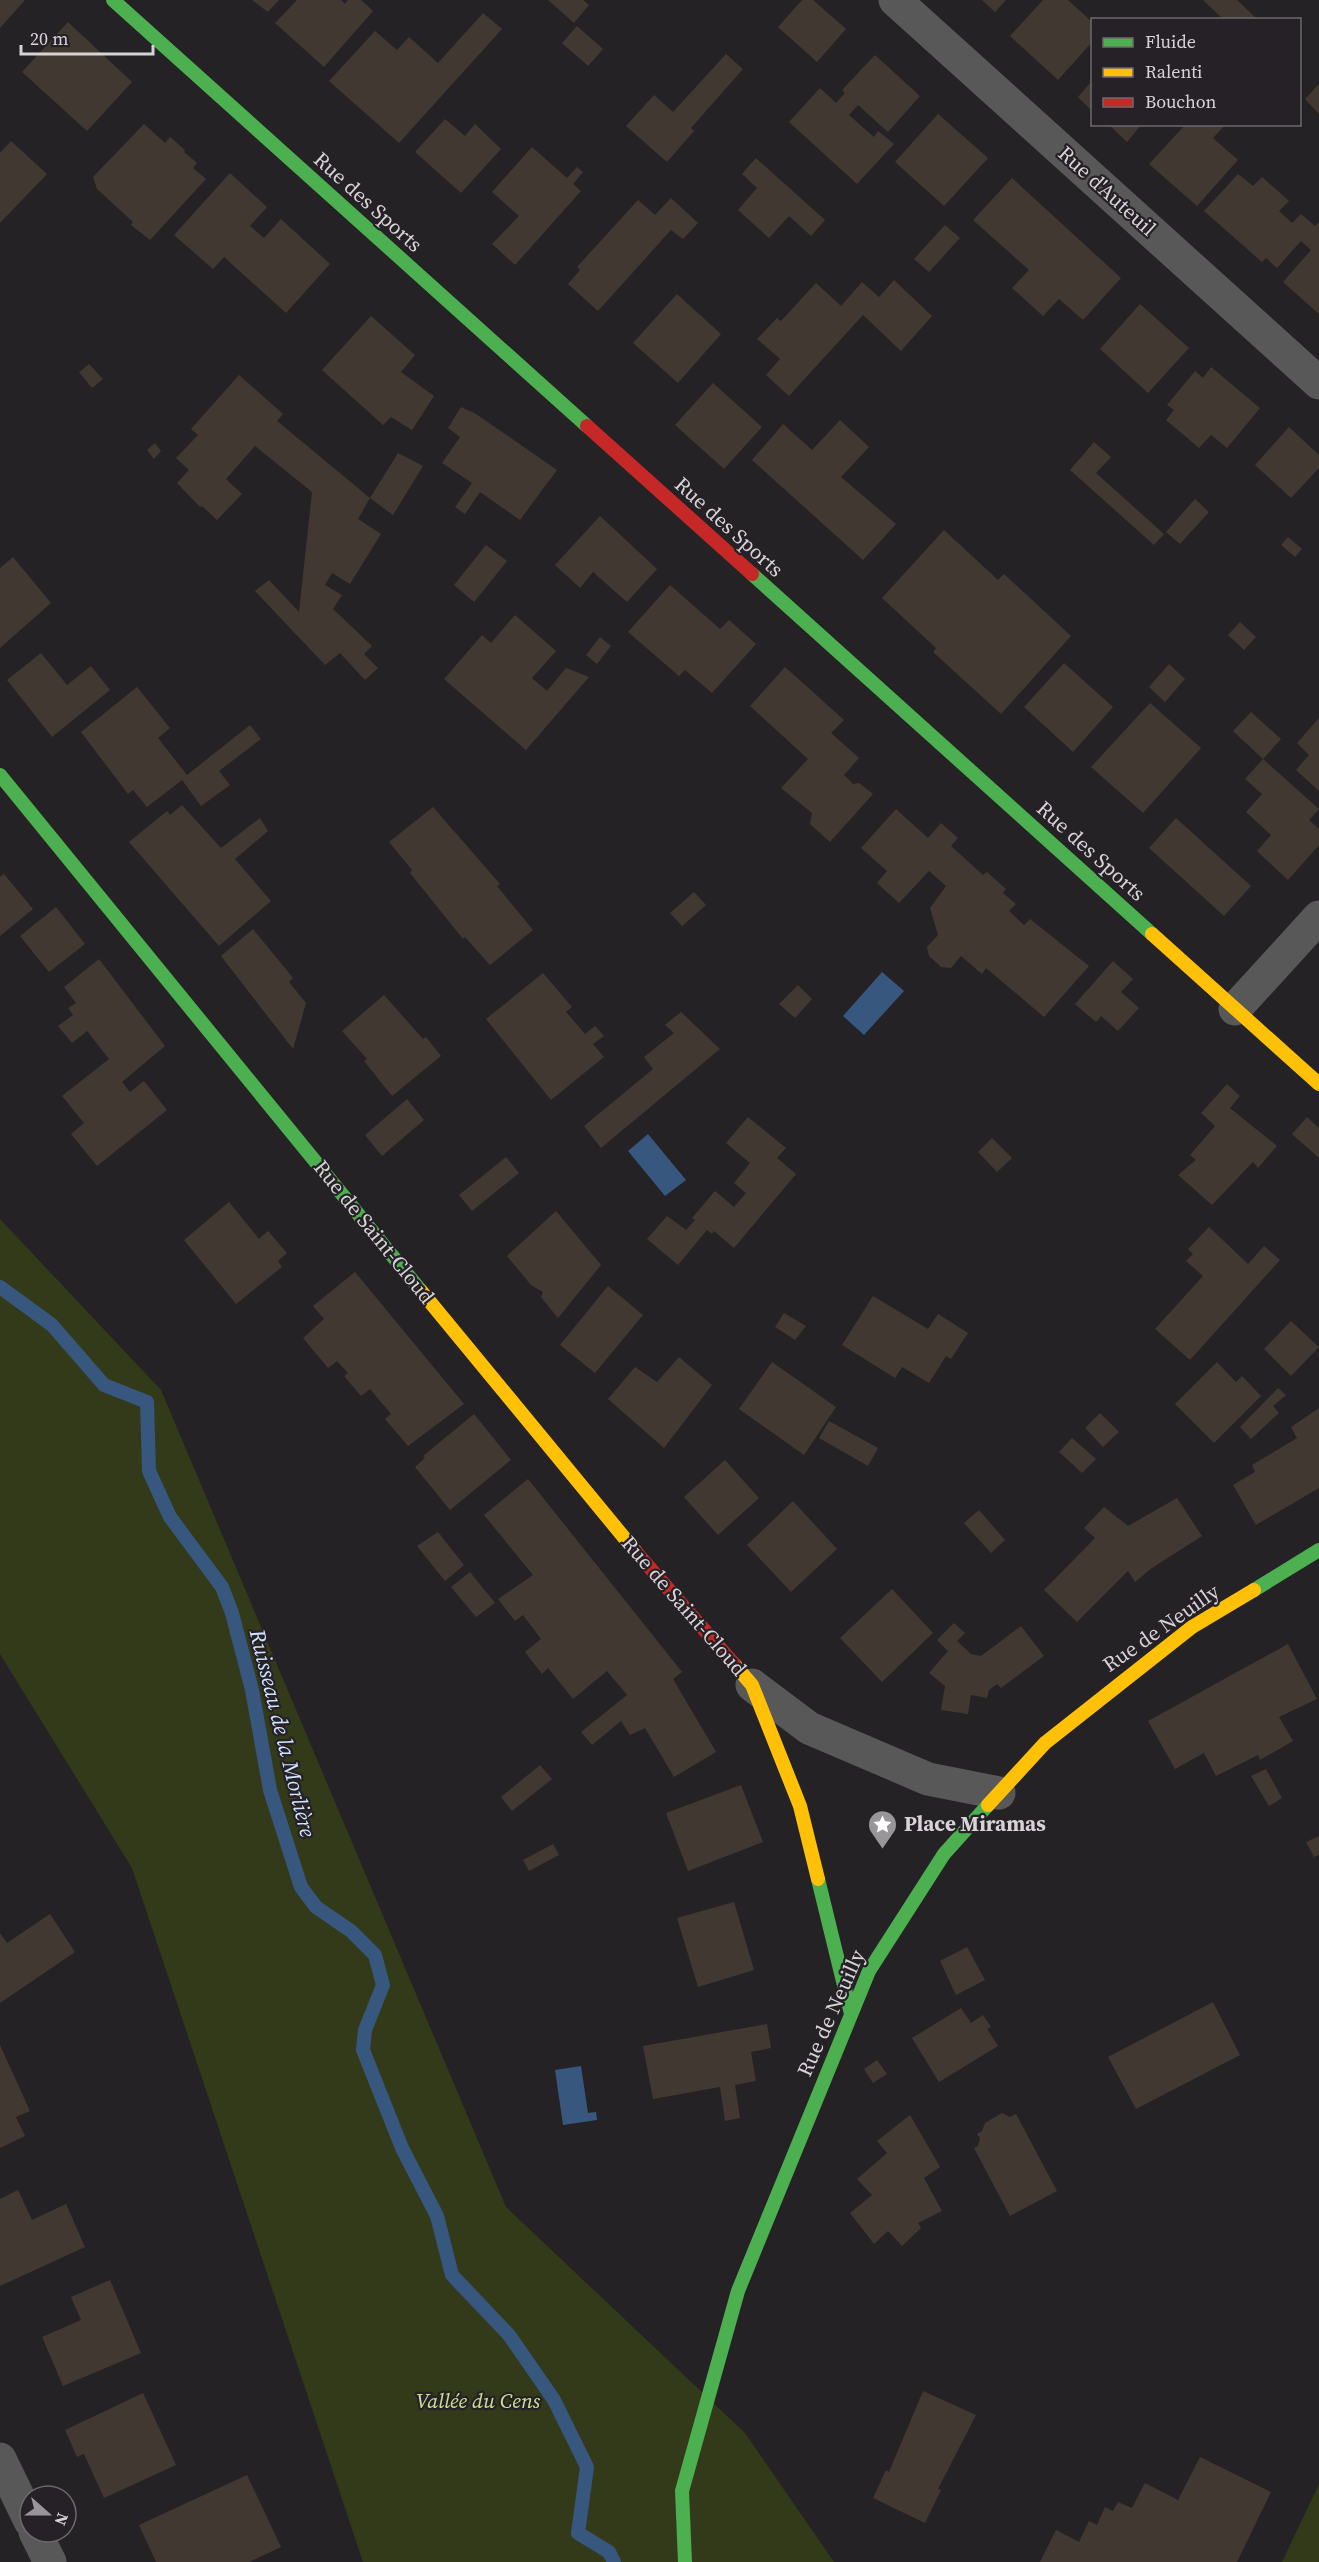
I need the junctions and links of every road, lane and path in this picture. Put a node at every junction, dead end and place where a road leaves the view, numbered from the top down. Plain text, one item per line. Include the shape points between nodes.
1 (113, 0) edge
2 (895, 0) edge
3 (1319, 383) edge
4 (0, 775) edge
5 (1319, 917) edge
6 (1235, 1009) junction
7 (1319, 1084) edge
8 (1319, 1550) edge
9 (752, 1685) junction
10 (999, 1793) junction
11 (851, 2014) junction
12 (0, 2459) edge
13 (18, 2496) edge
14 (41, 2544) edge
15 (50, 2562) edge
16 (685, 2562) edge

1 - 6 street, Rue des Sports
2 - 3 street, Rue d'Auteuil
4 - 9 street, Rue de Saint-Cloud via 595,1504
5 - 6 street
6 - 7 street, Rue des Sports
8 - 10 street, Rue de Neuilly via 1192,1627 1125,1677 1045,1743
9 - 10 street, Rue de Saint-Cloud via 809,1728 928,1779
9 - 11 street, Rue de Saint-Cloud via 800,1806
10 - 11 street, Rue de Neuilly via 944,1854 869,1971
11 - 16 street, Rue de Neuilly via 738,2291 682,2491
12 - 13 street
14 - 15 street

